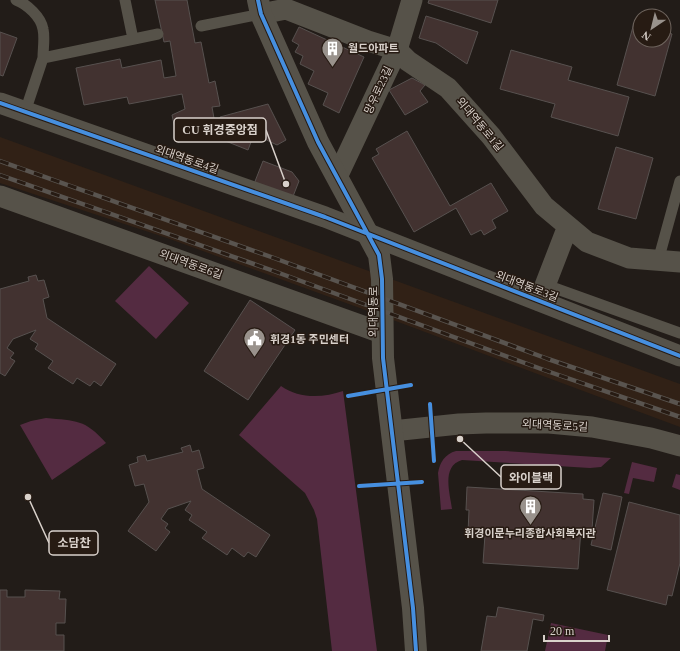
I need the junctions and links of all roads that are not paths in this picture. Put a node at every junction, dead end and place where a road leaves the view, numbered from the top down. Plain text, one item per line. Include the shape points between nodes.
1 (16, 0) edge
2 (125, 0) edge
3 (412, 0) edge
4 (259, 7) edge
5 (201, 26) dead end
6 (158, 34) dead end
7 (133, 39) junction
8 (397, 50) junction
9 (43, 58) junction
10 (0, 103) edge
11 (25, 112) junction
12 (337, 177) junction
13 (680, 181) edge
14 (0, 196) edge
15 (568, 226) junction
16 (368, 235) junction
17 (658, 261) junction
18 (680, 262) edge
19 (542, 293) junction
20 (382, 333) junction
21 (680, 333) edge
22 (680, 356) edge
23 (392, 431) junction
24 (680, 446) edge
25 (416, 651) edge

1 - 9 lane via 26,5 40,21 43,29
2 - 7 lane
3 - 8 street, 망우로23길
4 - 5 lane
4 - 8 street, 외대역동로1길 via 286,9
4 - 12 street, 외대역동로 via 318,142
6 - 7 lane
7 - 9 lane
8 - 12 street, 망우로23길
8 - 15 street, 외대역동로1길 via 408,61 448,88 491,136 544,206
9 - 11 lane
10 - 11 street, 외대역동로4길
11 - 16 street, 외대역동로4길 via 325,217
12 - 16 street, 외대역동로
13 - 17 lane
14 - 20 street, 외대역동로6길
15 - 17 street, 외대역동로1길 via 587,242 629,258
15 - 19 street
16 - 19 street, 외대역동로3길
16 - 20 street, 외대역동로 via 379,255
17 - 18 street, 외대역동로1길
19 - 21 lane
19 - 22 street, 외대역동로3길
20 - 23 street, 외대역동로
23 - 24 street, 외대역동로5길 via 486,423 549,423 599,428
23 - 25 street, 외대역동로 via 414,608

